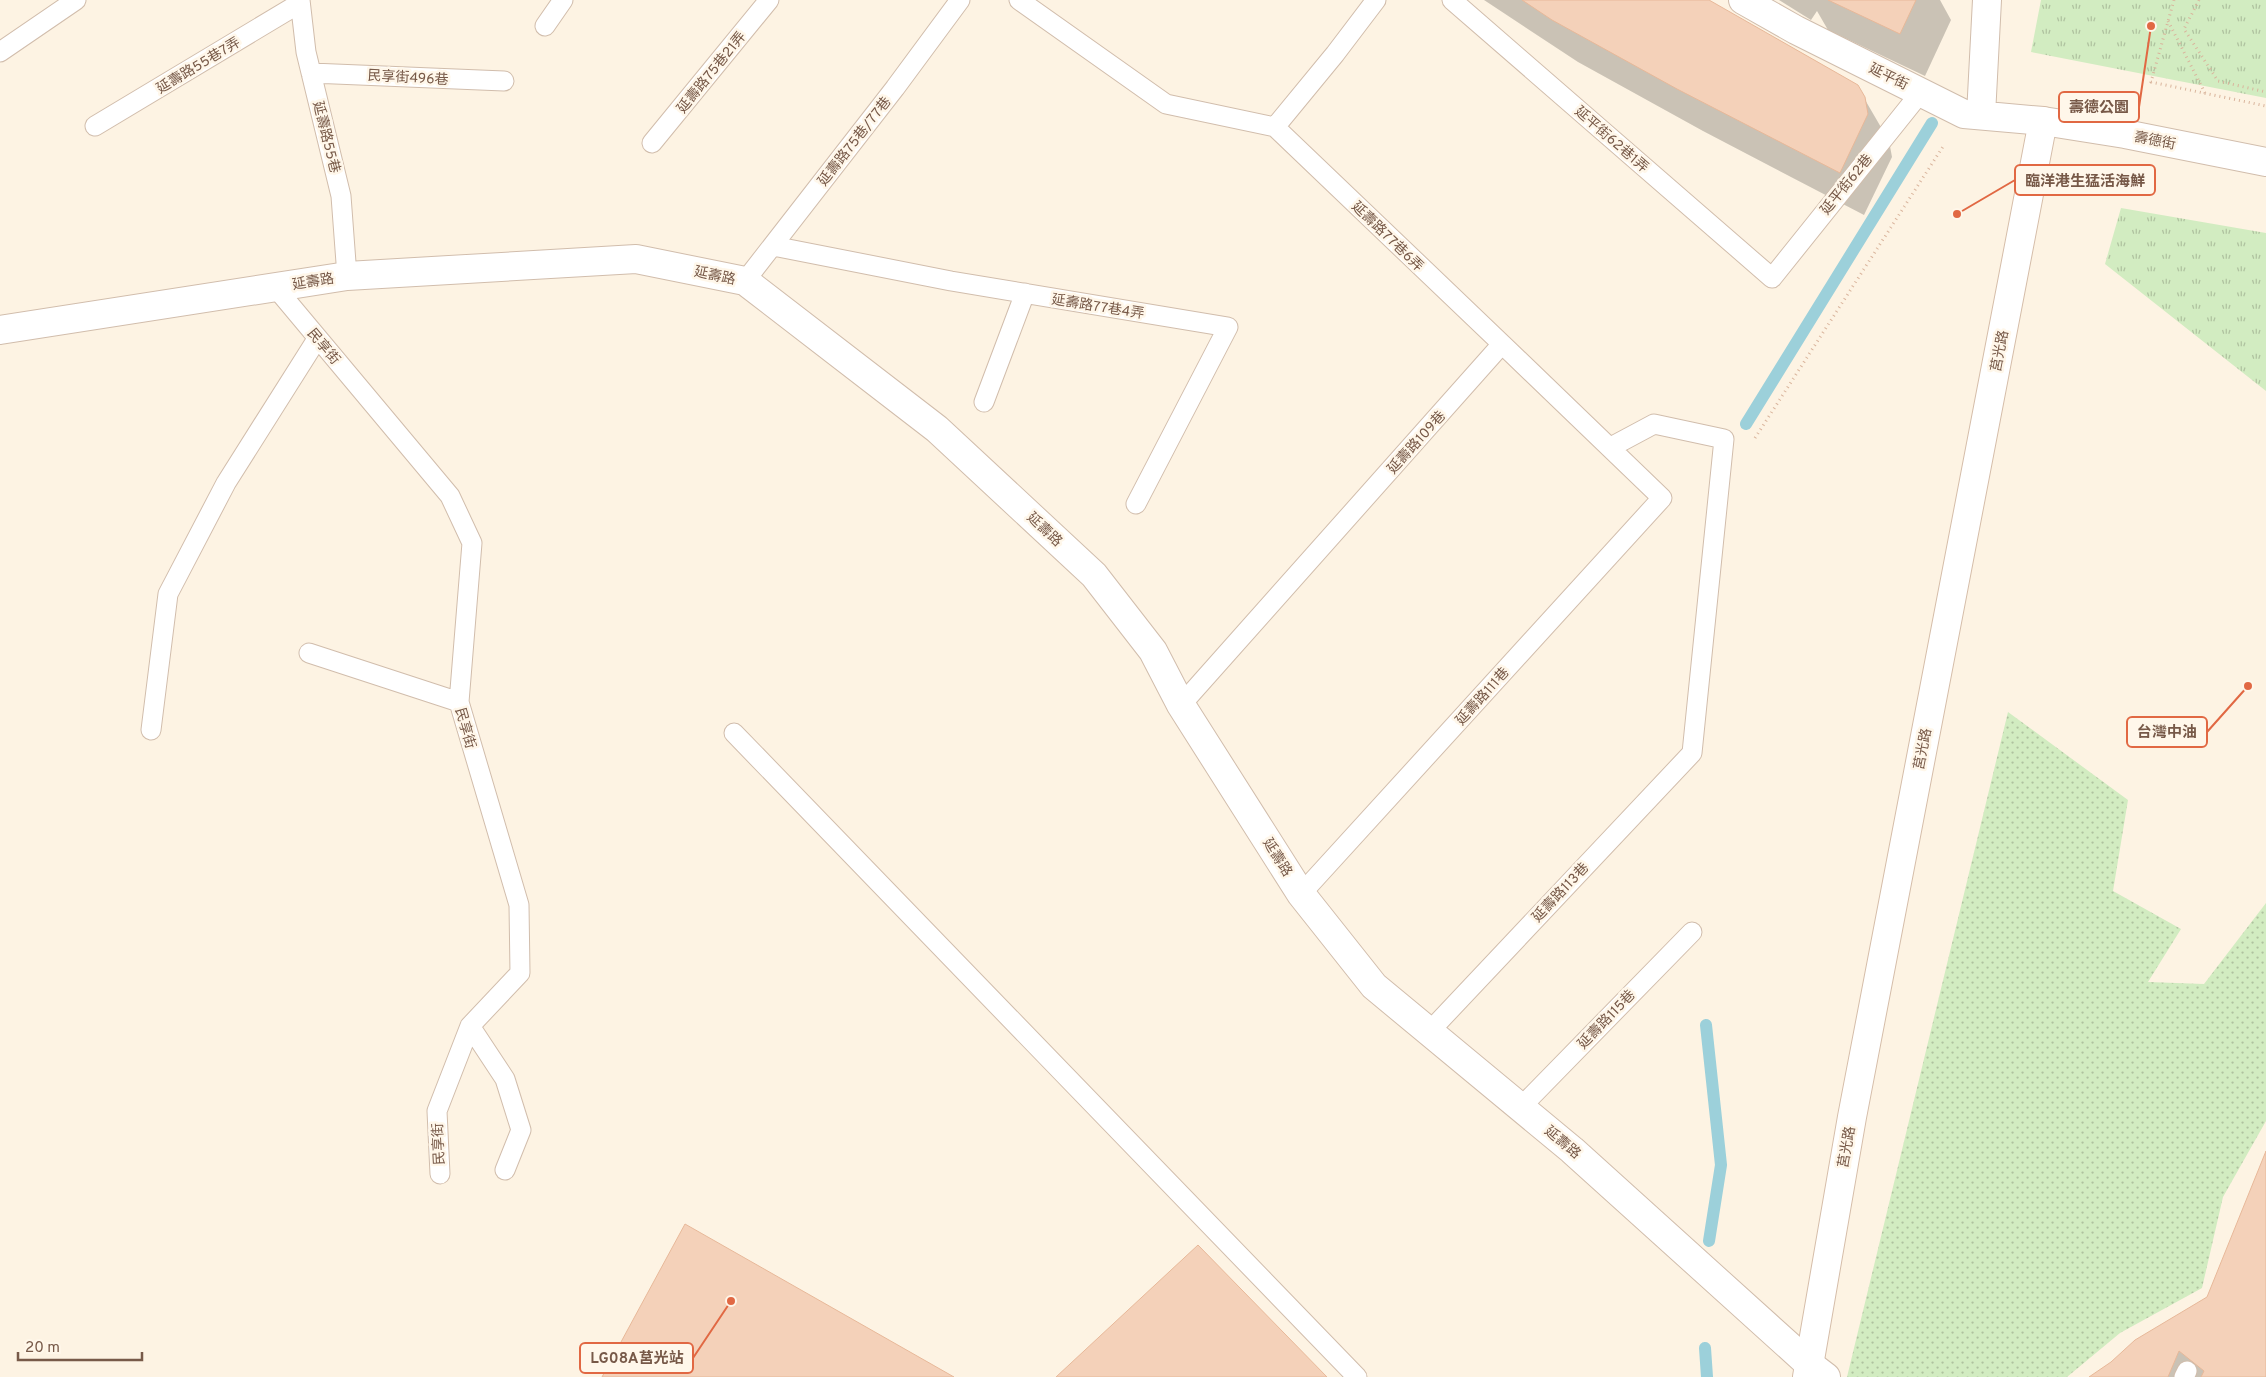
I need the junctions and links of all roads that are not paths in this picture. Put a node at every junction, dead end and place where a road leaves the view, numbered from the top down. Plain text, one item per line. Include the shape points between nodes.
1 (76, 0) edge
2 (563, 0) edge
3 (769, 0) edge
4 (960, 0) edge
5 (1019, 0) edge
6 (1376, 0) edge
7 (1452, 0) edge
8 (1743, 0) edge
9 (1987, 0) edge
10 (300, 1) edge
11 (545, 26) dead end
12 (0, 52) edge
13 (311, 73) junction
14 (504, 81) dead end
15 (1921, 92) junction
16 (1972, 115) junction
17 (2043, 121) junction
18 (95, 126) dead end
19 (1275, 127) junction
20 (652, 143) dead end
21 (2266, 162) edge
22 (773, 246) junction
23 (347, 276) junction
24 (1772, 278) joint
25 (745, 281) junction
26 (276, 288) junction
27 (1025, 293) junction
28 (0, 330) edge
29 (317, 339) junction
30 (1502, 344) junction
31 (984, 402) dead end
32 (1611, 447) junction
33 (1136, 504) dead end
34 (309, 653) dead end
35 (459, 702) junction
36 (1181, 704) junction
37 (151, 730) dead end
38 (734, 733) dead end
39 (1301, 894) junction
40 (1692, 932) dead end
41 (470, 1026) junction
42 (1429, 1032) junction
43 (1521, 1107) junction
44 (505, 1170) dead end
45 (440, 1174) dead end
46 (1814, 1373) edge
47 (1357, 1377) edge

1 - 12 lane
2 - 11 lane
3 - 20 lane, 延壽路75巷21弄
4 - 22 lane, 延壽路75巷/77巷
5 - 19 lane via 1166,104
6 - 19 lane
7 - 24 lane, 延平街62巷1弄
8 - 15 street, 延平街
9 - 16 street
10 - 13 lane, 延壽路55巷
10 - 18 lane, 延壽路55巷7弄
13 - 14 lane, 民享街496巷
13 - 23 lane, 延壽路55巷 via 341,196
15 - 16 street, 延平街
15 - 24 lane, 延平街62巷
16 - 17 street, 延平街
17 - 21 street, 壽德街
17 - 46 street, 莒光路 via 1852,1116
19 - 30 lane, 延壽路77巷6弄
22 - 25 lane, 延壽路75巷/77巷
22 - 27 lane, 延壽路77巷4弄
23 - 25 street, 延壽路 via 636,259
23 - 26 street, 延壽路
25 - 36 street, 延壽路 via 937,429 1094,575 1152,650
26 - 28 street, 延壽路
26 - 29 lane, 民享街
27 - 31 lane
27 - 33 lane, 延壽路77巷4弄 via 1228,327
29 - 35 lane, 民享街 via 450,496 472,543
29 - 37 lane via 226,482 168,594
30 - 32 lane
30 - 36 lane, 延壽路109巷
32 - 39 lane, 延壽路111巷 via 1662,498
32 - 42 lane, 延壽路113巷 via 1654,424 1724,439 1692,753
34 - 35 lane
35 - 41 lane, 民享街 via 520,905 520,973
36 - 39 street, 延壽路
38 - 47 lane
39 - 42 street, 延壽路 via 1374,986
40 - 43 lane, 延壽路115巷
41 - 44 lane via 505,1079 521,1130
41 - 45 lane, 民享街 via 437,1111
42 - 43 street, 延壽路
43 - 46 street, 延壽路

